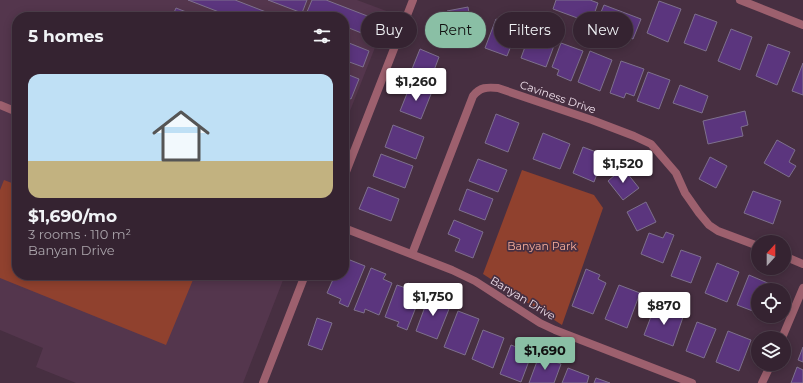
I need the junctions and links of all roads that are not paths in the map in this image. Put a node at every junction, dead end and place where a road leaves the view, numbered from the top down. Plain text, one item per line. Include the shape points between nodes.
1 (413, 0) edge
2 (740, 0) edge
3 (803, 24) edge
4 (0, 105) edge
5 (12, 110) edge
6 (349, 164) edge
7 (349, 230) edge
8 (751, 243) edge
9 (412, 254) junction
10 (791, 259) edge
11 (803, 264) edge
12 (303, 280) edge
13 (803, 288) edge
14 (785, 331) edge
15 (767, 371) edge
16 (262, 383) edge
17 (692, 383) edge
18 (762, 383) edge

1 - 6 street
2 - 3 street
4 - 5 street
7 - 9 street, Banyan Drive
8 - 9 street, Caviness Drive via 718,231 709,224 685,193 676,172 651,144 592,120 498,88 487,87 478,90 473,96
9 - 17 street, Banyan Drive via 475,281 555,330
10 - 11 street
12 - 16 street
13 - 14 street
15 - 18 street

